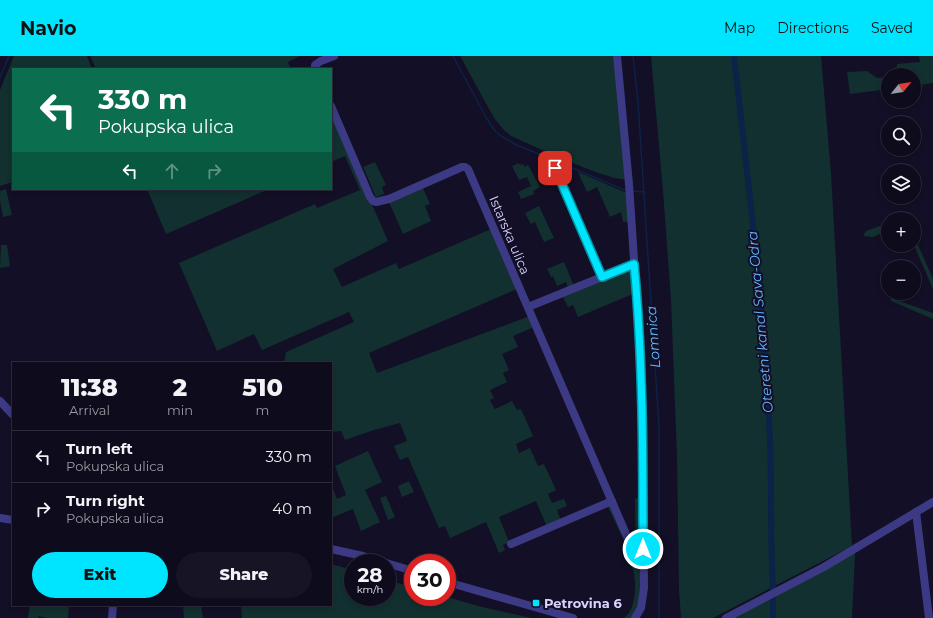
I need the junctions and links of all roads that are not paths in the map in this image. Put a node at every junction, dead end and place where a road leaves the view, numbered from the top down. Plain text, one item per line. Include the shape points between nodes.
1 (334, 56) edge
2 (617, 56) edge
3 (315, 68) edge
4 (332, 108) edge
5 (555, 168) dead end
6 (634, 264) junction
7 (602, 277) junction
8 (528, 307) junction
9 (0, 401) edge
10 (12, 414) edge
11 (612, 501) junction
12 (933, 502) edge
13 (916, 512) junction
14 (0, 518) edge
15 (12, 520) edge
16 (510, 544) dead end
17 (332, 549) edge
18 (643, 563) junction
19 (404, 568) edge
20 (456, 585) edge
21 (113, 606) edge
22 (112, 618) edge
23 (573, 618) edge
24 (635, 618) edge
25 (726, 618) edge
26 (929, 618) edge

1 - 3 street via 318,63
2 - 6 street
4 - 8 street, Istarska ulica via 373,201 389,199 462,167 468,169
5 - 7 street
6 - 7 street
6 - 18 street via 640,358
7 - 8 street
8 - 11 street, Istarska ulica
9 - 10 street
11 - 16 street
11 - 18 street, Istarska ulica via 635,553
12 - 13 street
13 - 25 street via 824,568
13 - 26 street
14 - 15 street
17 - 19 street
18 - 24 street via 643,603
20 - 23 street
21 - 22 street

